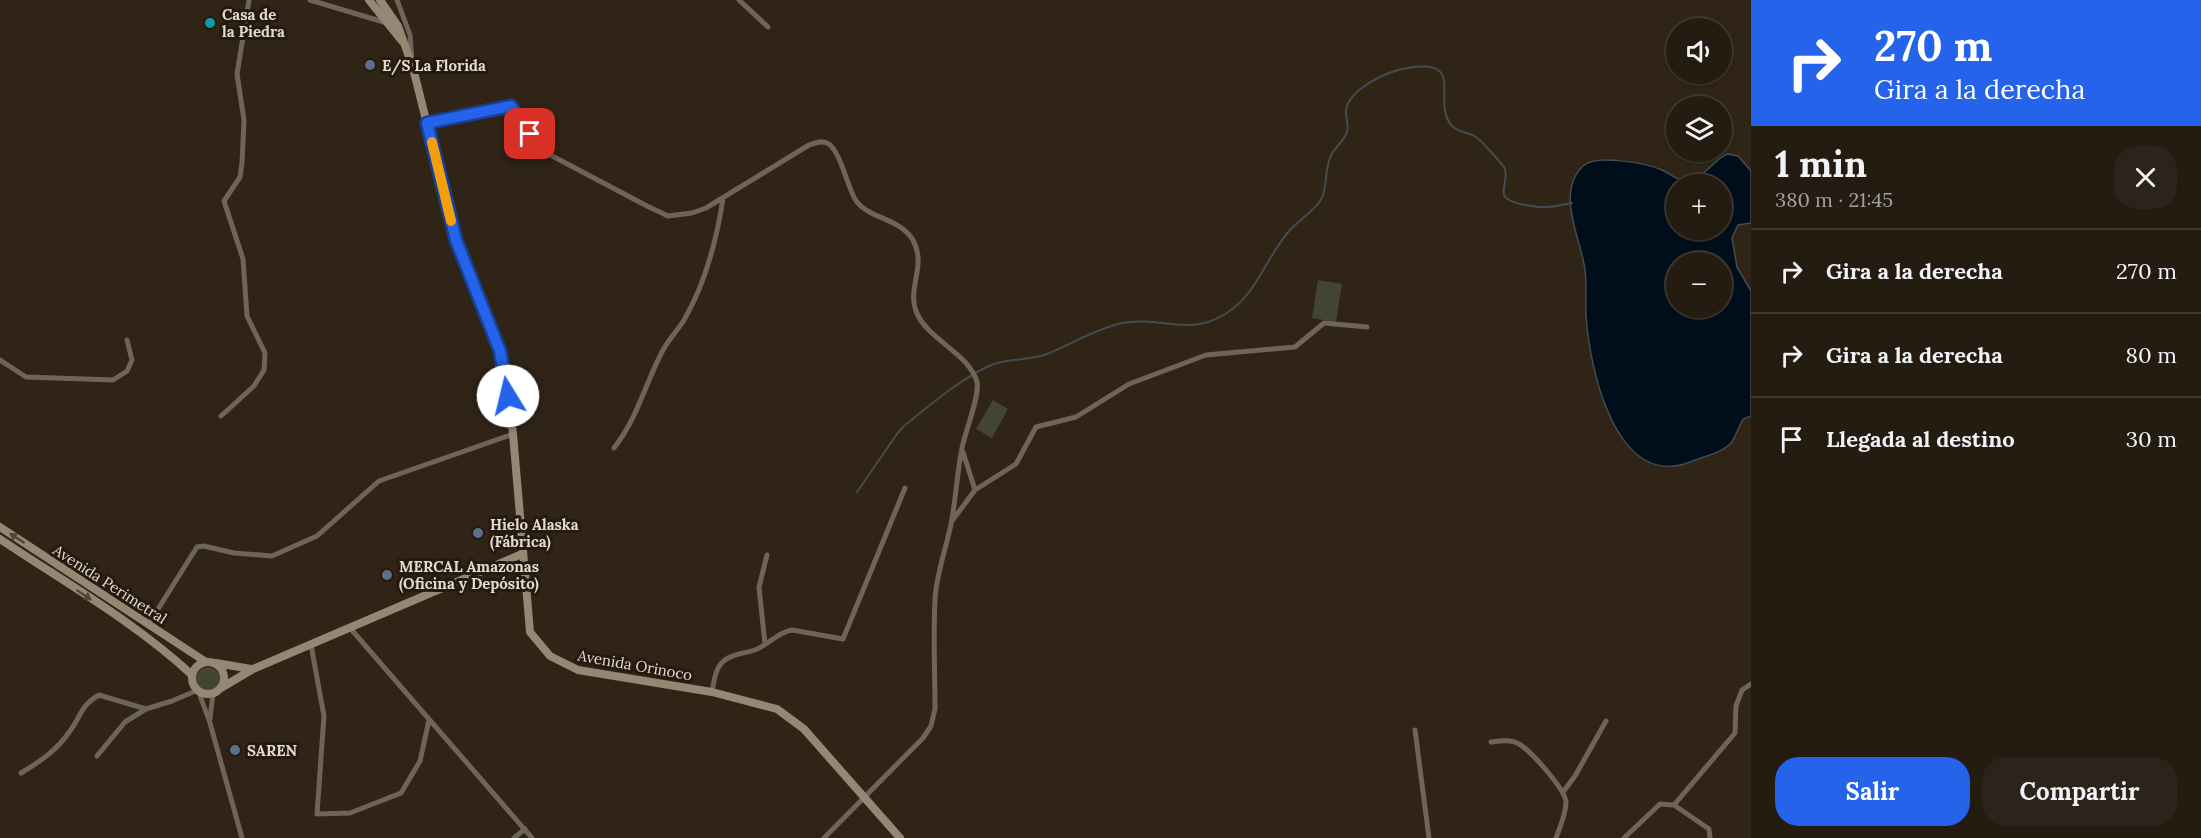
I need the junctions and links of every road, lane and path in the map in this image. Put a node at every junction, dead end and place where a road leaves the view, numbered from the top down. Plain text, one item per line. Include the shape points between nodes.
1 (249, 0) edge
2 (314, 0) edge
3 (369, 0) edge
4 (380, 0) edge
5 (397, 0) edge
6 (739, 0) edge
7 (385, 22) junction
8 (398, 26) junction
9 (768, 27) dead end
10 (404, 44) junction
11 (413, 68) junction
12 (427, 123) junction
13 (723, 198) junction
14 (1367, 327) dead end
15 (127, 340) dead end
16 (0, 360) edge
17 (220, 416) dead end
18 (513, 434) junction
19 (614, 448) dead end
20 (962, 449) junction
21 (905, 488) dead end
22 (975, 490) junction
23 (951, 522) junction
24 (0, 527) edge
25 (0, 539) edge
26 (522, 554) junction
27 (767, 555) dead end
28 (148, 625) junction
29 (350, 627) junction
30 (765, 644) junction
31 (311, 645) junction
32 (209, 662) junction
33 (253, 669) junction
34 (192, 675) junction
35 (1751, 684) edge
36 (221, 688) junction
37 (198, 690) junction
38 (712, 692) junction
39 (213, 693) junction
40 (146, 709) junction
41 (429, 720) junction
42 (1606, 721) dead end
43 (210, 723) junction
44 (1415, 730) dead end
45 (1491, 742) dead end
46 (97, 756) dead end
47 (21, 773) dead end
48 (1563, 792) junction
49 (865, 797) junction
50 (1674, 805) junction
51 (525, 829) junction
52 (242, 838) edge
53 (514, 838) edge
54 (532, 838) edge
55 (824, 838) edge
56 (900, 838) edge
57 (1429, 838) edge
58 (1556, 838) edge
59 (1624, 838) edge
60 (1710, 838) edge

1 - 17 street via 237,74 244,120 241,170 224,201 243,259 247,316 265,353 264,370 254,386
2 - 7 street
3 - 7 main road, Avenida Orinoco
4 - 8 main road, Avenida Orinoco
5 - 11 street via 410,35
6 - 9 street
7 - 8 street
7 - 10 main road, Avenida Orinoco
8 - 10 main road, Avenida Orinoco
10 - 11 main road, Avenida Orinoco
11 - 12 main road, Avenida Orinoco
12 - 13 street via 511,106 539,149 668,216 692,213
12 - 18 main road, Avenida Orinoco via 456,240 500,351
13 - 19 street via 698,291 664,348 644,398
13 - 20 street via 809,145 829,144 856,200 906,230 913,241 919,272 913,301 916,313 976,379 978,390
14 - 22 street via 1324,323 1295,348 1206,355 1129,384 1076,417 1036,427 1016,464
15 - 16 street via 132,360 128,371 113,380 26,377
18 - 26 main road, Avenida Orinoco
18 - 28 street via 380,481 317,536 272,556 196,547
20 - 22 street
20 - 23 street
21 - 30 street via 843,639 792,630
22 - 23 street
23 - 49 street via 935,598 935,709 931,726
28 -> 24 main road, Avenida Perimetral
25 -> 34 main road, Avenida Perimetral via 137,631
26 - 29 main road
26 - 38 main road, Avenida Orinoco via 530,633 550,656 578,670
27 - 30 street via 759,587
28 - 32 main road, Avenida Perimetral
29 - 31 main road
29 - 41 street
30 - 38 street via 727,658 715,675
31 - 33 main road
31 - 41 street via 324,717 317,814 350,813 401,793 420,761
32 - 33 main road
32 - 34 main road
32 - 36 main road via 223,673
33 - 36 main road
34 - 37 main road
35 - 50 street via 1742,690 1736,706 1735,733
36 - 39 main road
37 - 39 main road
37 - 40 street
37 - 43 street
38 - 49 main road, Avenida Orinoco via 777,709 789,717
39 - 43 street
40 - 46 street via 125,722
40 - 47 street via 99,695 87,702 50,755
41 - 51 street
42 - 48 street
43 - 52 street
44 - 57 street
45 - 48 street via 1518,743
48 - 58 street via 1565,812
49 - 55 street
49 - 56 main road, Avenida Orinoco
50 - 59 street via 1660,804
50 - 60 street via 1709,829
51 - 53 street
51 - 54 street

